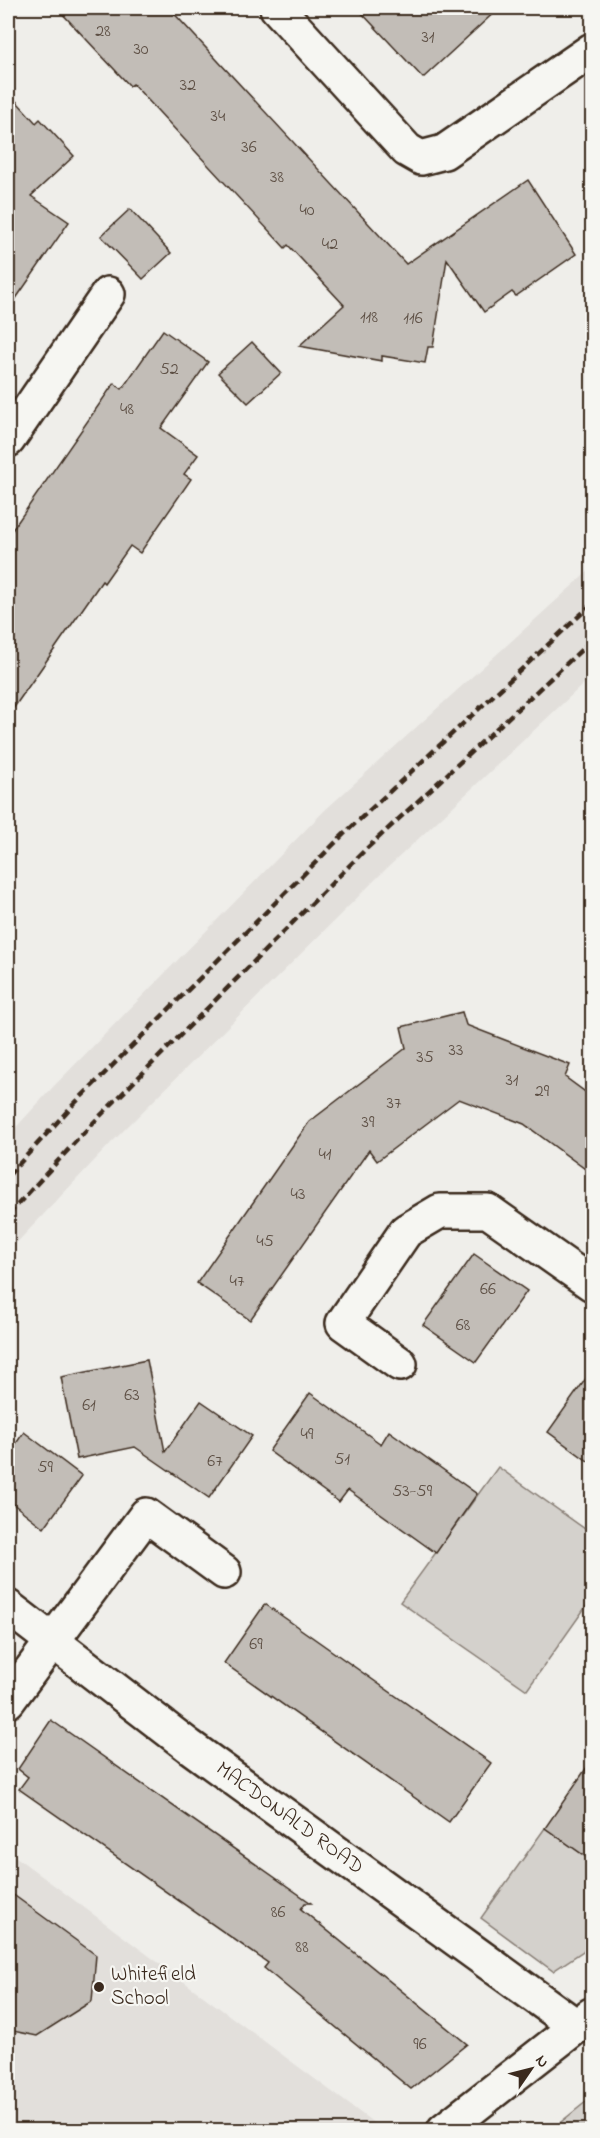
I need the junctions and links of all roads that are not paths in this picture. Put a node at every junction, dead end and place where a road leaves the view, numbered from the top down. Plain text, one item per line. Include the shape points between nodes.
1 (277, 8) edge
2 (592, 50) edge
3 (108, 294) dead end
4 (8, 440) edge
5 (592, 1284) edge
6 (400, 1364) dead end
7 (224, 1572) dead end
8 (8, 1607) edge
9 (52, 1640) junction
10 (8, 1701) edge
11 (584, 2020) edge
12 (444, 2130) edge

1 - 2 street via 407,150 421,158 444,152
3 - 4 street
5 - 6 street via 488,1211 441,1211 406,1231 343,1323
7 - 9 street via 146,1515
8 - 9 street, MACDONALD ROAD
9 - 10 street
9 - 11 street, MACDONALD ROAD via 189,1746
11 - 12 street

